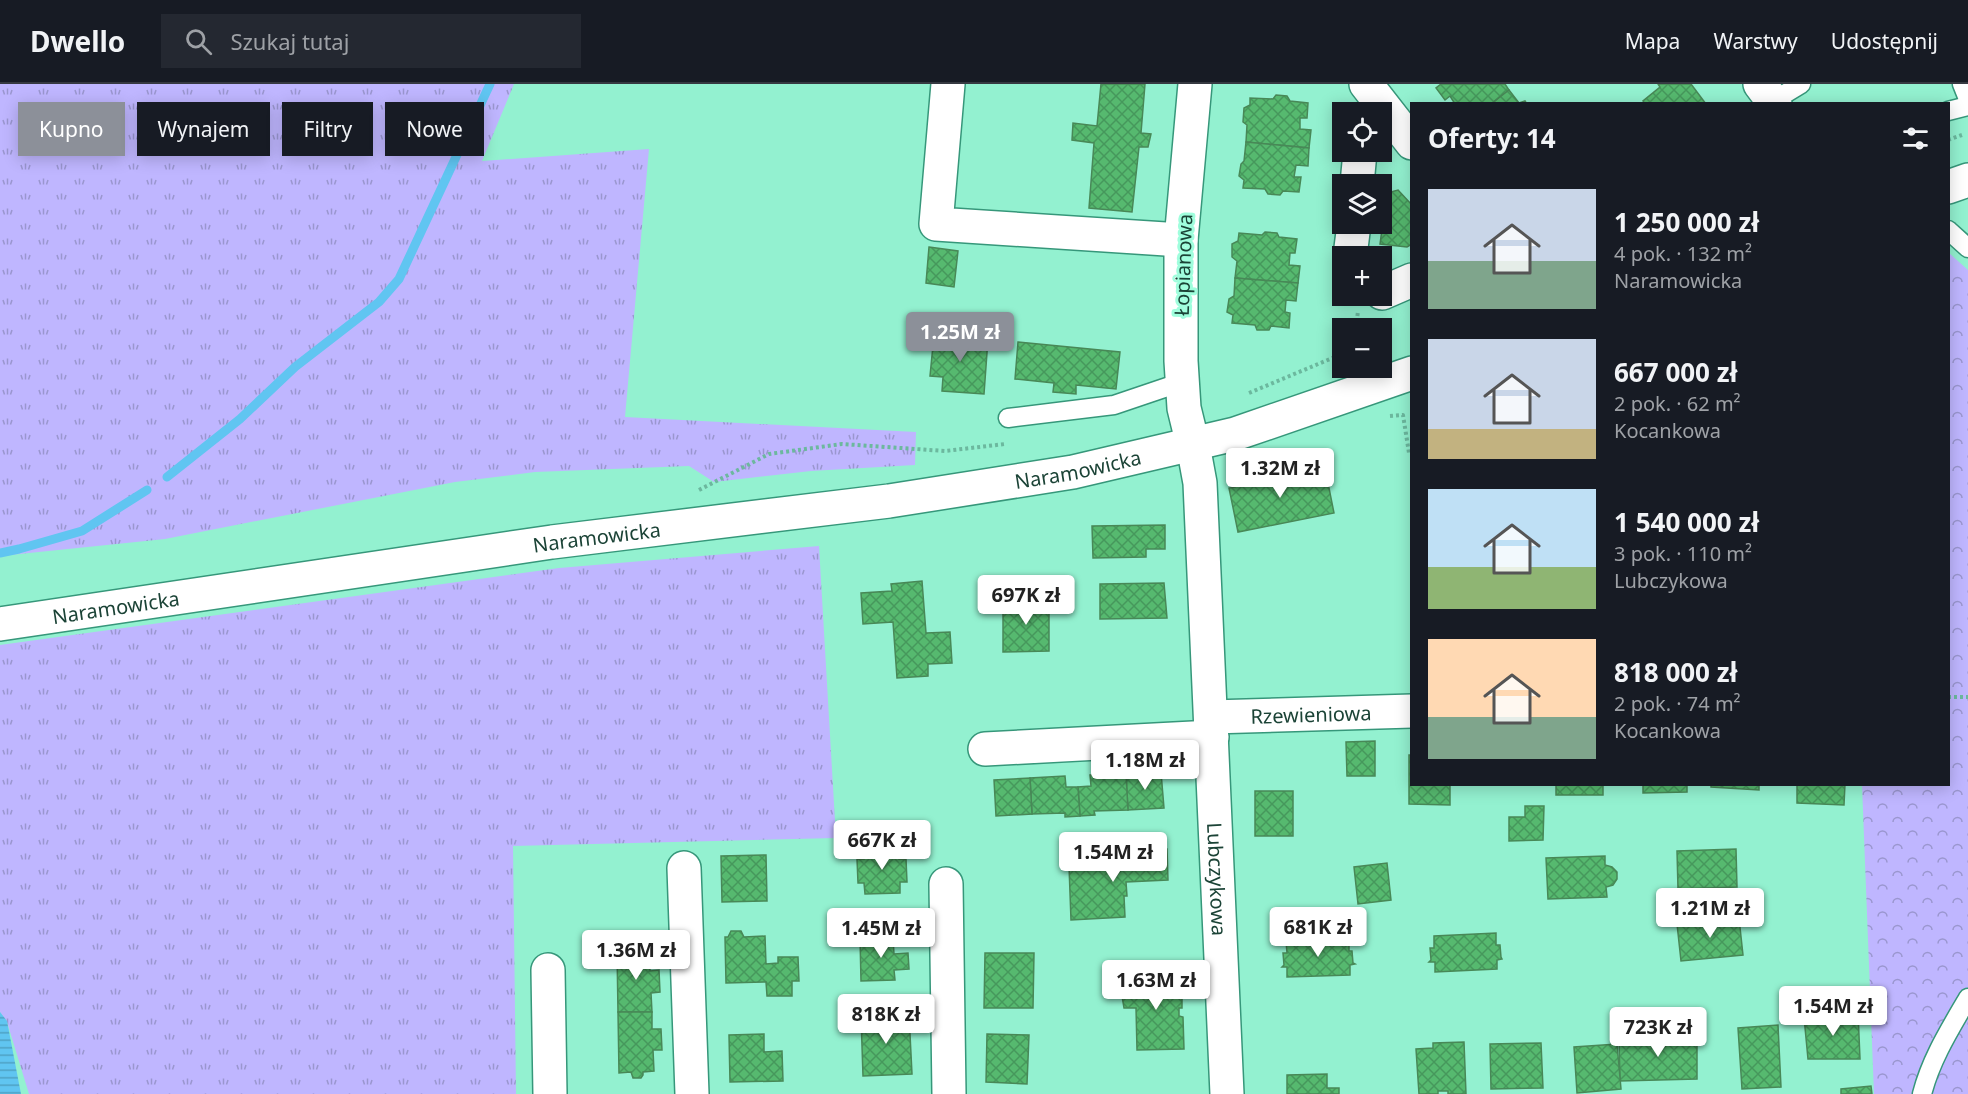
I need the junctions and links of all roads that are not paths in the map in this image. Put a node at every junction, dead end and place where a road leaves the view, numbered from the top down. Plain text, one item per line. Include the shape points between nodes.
1 (948, 84) edge
2 (1195, 84) edge
3 (1801, 84) edge
4 (1962, 84) edge
5 (1770, 96) edge
6 (1370, 99) edge
7 (1968, 99) edge
8 (1968, 106) edge
9 (1950, 110) edge
10 (1410, 140) edge
11 (1968, 180) edge
12 (1950, 186) edge
13 (1950, 232) edge
14 (1181, 240) junction
15 (1968, 248) edge
16 (1410, 281) edge
17 (1392, 289) edge
18 (1410, 374) edge
19 (1182, 382) junction
20 (1008, 418) dead end
21 (1194, 445) junction
22 (0, 624) edge
23 (1410, 711) edge
24 (1211, 727) junction
25 (985, 749) dead end
26 (684, 868) dead end
27 (946, 884) dead end
28 (548, 970) dead end
29 (1968, 998) edge
30 (550, 1094) edge
31 (692, 1094) edge
32 (949, 1094) edge
33 (1227, 1094) edge
34 (1922, 1094) edge

1 - 14 street via 936,224
2 - 14 street, Łopianowa
3 - 5 lane
4 - 7 lane
6 - 10 street
8 - 9 lane
11 - 12 street
13 - 15 lane
14 - 19 street, Łopianowa
16 - 17 street
18 - 21 street, Naramowicka
19 - 20 lane via 1114,405
19 - 21 street, Łopianowa
21 - 22 street, Naramowicka via 1073,472 889,501 552,542
21 - 24 street, Lubczykowa via 1200,483
23 - 24 street, Rzewieniowa
24 - 25 street
24 - 33 street, Lubczykowa
26 - 31 street
27 - 32 street
28 - 30 street
29 - 34 lane via 1941,1044

